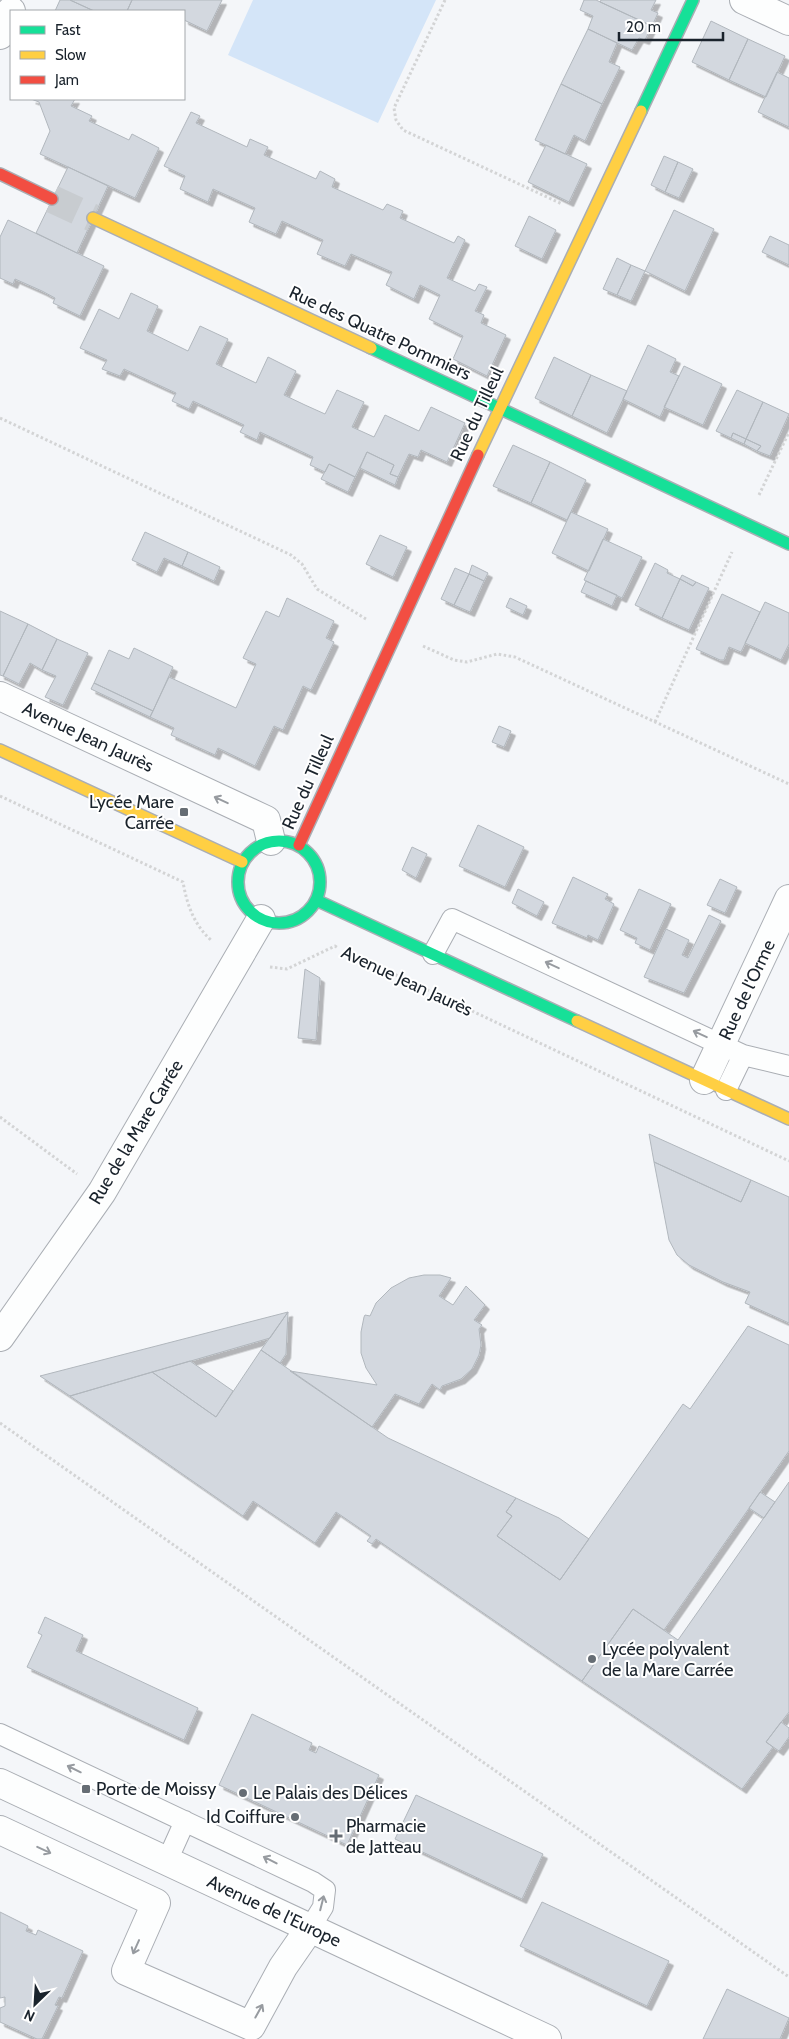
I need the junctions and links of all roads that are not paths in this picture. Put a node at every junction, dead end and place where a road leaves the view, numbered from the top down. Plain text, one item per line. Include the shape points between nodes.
1 (693, 0) edge
2 (744, 0) edge
3 (10, 13) edge
4 (789, 22) edge
5 (0, 35) edge
6 (0, 174) edge
7 (52, 199) tunnel mouth
8 (93, 218) tunnel mouth
9 (499, 408) junction
10 (789, 544) edge
11 (0, 696) edge
12 (0, 750) edge
13 (271, 841) junction
14 (299, 846) junction
15 (242, 862) junction
16 (789, 899) edge
17 (316, 900) junction
18 (261, 919) junction
19 (433, 954) junction
20 (733, 1050) junction
21 (789, 1066) edge
22 (715, 1085) junction
23 (789, 1119) edge
24 (0, 1337) edge
25 (0, 1734) edge
26 (0, 1783) edge
27 (185, 1821) junction
28 (0, 1830) edge
29 (167, 1861) junction
30 (310, 1928) junction
31 (547, 2039) edge

1 - 9 street, Rue du Tilleul
2 - 4 street
3 - 5 street
6 - 7 street
8 - 9 street, Rue des Quatre Pommiers
9 - 10 street, Rue des Quatre Pommiers
9 - 14 street, Rue du Tilleul
13 -> 11 street, Avenue Jean Jaurès via 266,820
12 - 15 street
13 - 14 street via 286,840
13 - 15 street via 254,848
14 - 17 street via 309,853 320,876
15 - 18 street via 238,873 239,895 244,905
16 - 20 street, Rue de l'Orme
17 - 18 street via 298,918 273,923
17 - 19 street, Avenue Jean Jaurès
18 - 24 street, Rue de la Mare Carrée via 102,1192
20 -> 19 lane via 452,919
19 - 22 street, Avenue Jean Jaurès
20 - 21 lane
20 - 22 street, Rue de l'Orme
22 - 23 street, Avenue Jean Jaurès
27 -> 25 lane
26 - 29 street, Avenue de l'Europe
27 - 29 lane
30 -> 27 lane via 323,1907 325,1890
28 -> 30 street via 156,1902 126,1971 251,2026
29 - 30 street, Avenue de l'Europe
30 - 31 street, Avenue de l'Europe

